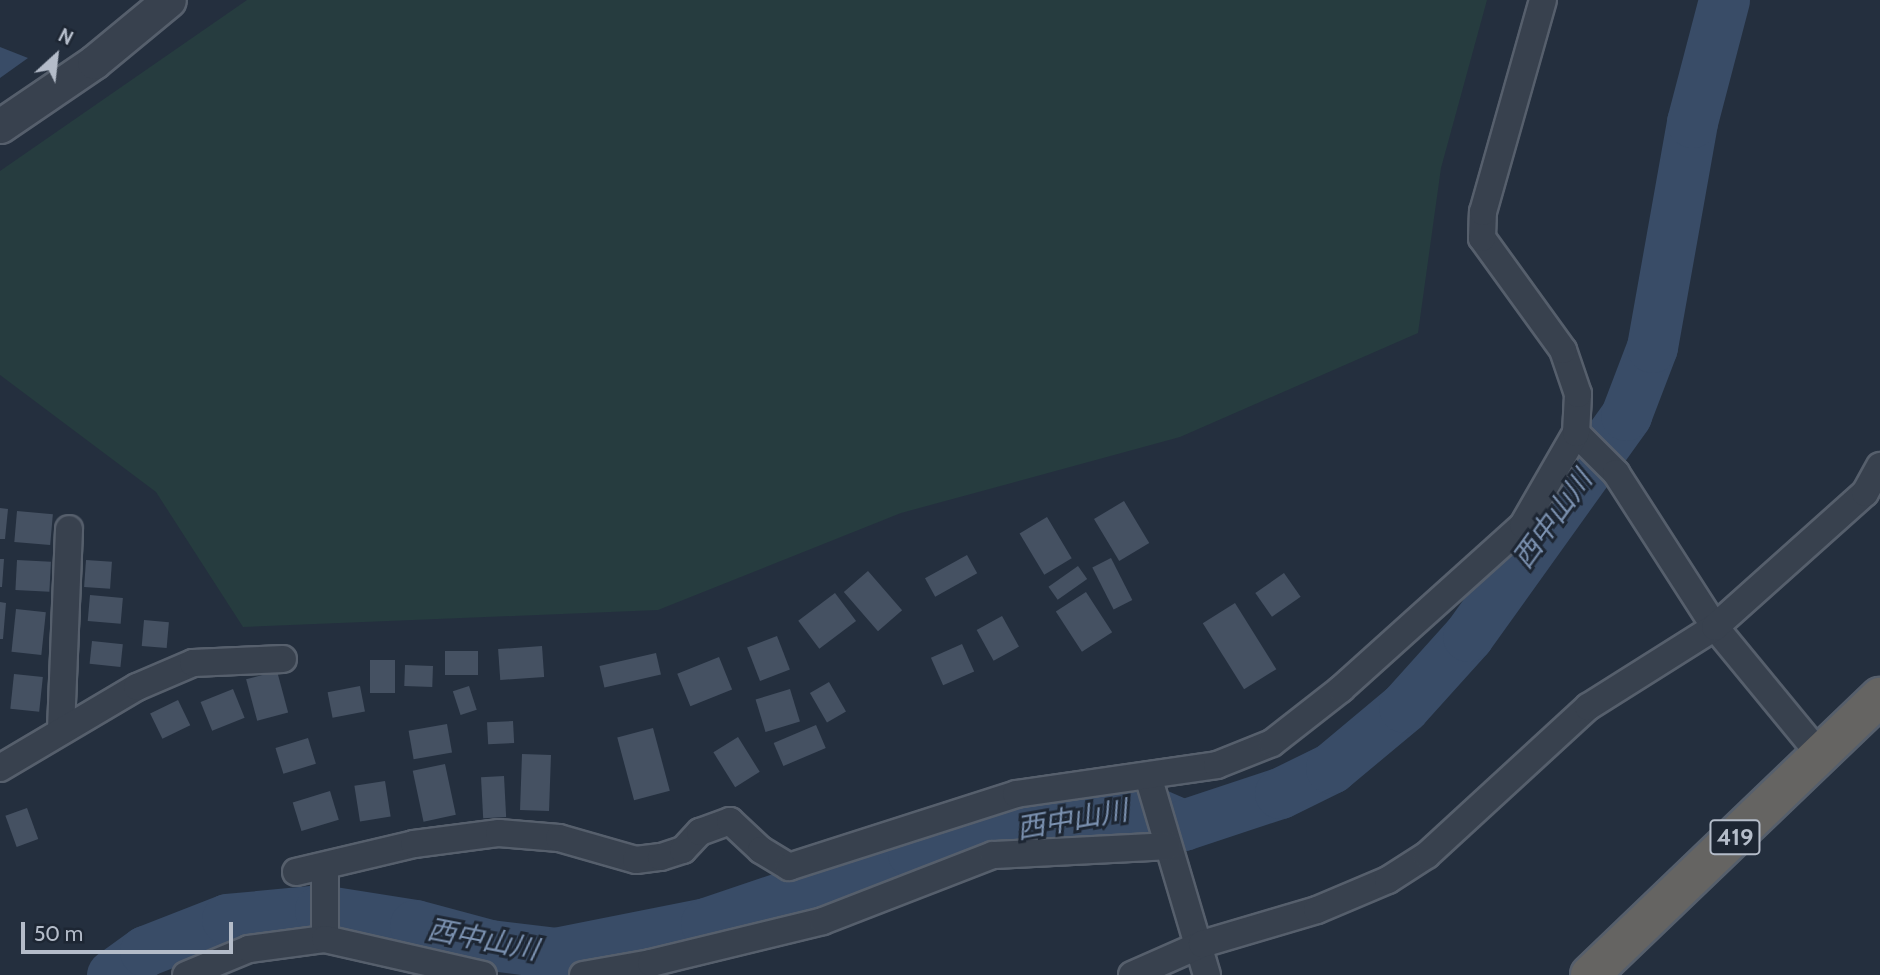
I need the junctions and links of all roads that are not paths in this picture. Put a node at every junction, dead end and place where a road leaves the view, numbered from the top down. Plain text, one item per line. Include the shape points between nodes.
1 (169, 0) edge
2 (1543, 0) edge
3 (0, 126) edge
4 (1581, 438) junction
5 (1880, 466) edge
6 (69, 529) dead end
7 (1715, 627) junction
8 (283, 659) dead end
9 (1880, 697) edge
10 (61, 729) junction
11 (1820, 755) junction
12 (0, 768) edge
13 (1148, 776) junction
14 (1167, 838) junction
15 (296, 872) dead end
16 (325, 873) junction
17 (325, 933) junction
18 (1202, 944) junction
19 (186, 975) edge
20 (483, 975) edge
21 (583, 975) edge
22 (1132, 975) edge
23 (1208, 975) edge
24 (1590, 975) edge

1 - 3 street via 94,62
2 - 4 street via 1483,212 1482,238 1563,349 1578,394
4 - 7 street via 1616,473
4 - 13 street via 1523,525 1341,689 1272,743 1241,757
5 - 7 street via 1865,493
6 - 10 street
7 - 11 street
7 - 18 street via 1588,707 1427,855 1388,880 1317,910
8 - 10 street via 193,663 137,687
9 - 11 highway, 419
10 - 12 street
11 - 24 highway, 419
13 - 14 street
13 - 16 street via 1016,794 789,867 761,850 730,821 700,832 683,850 661,858 636,860 559,838 499,833 414,844
14 - 18 street
14 - 21 street via 993,855 823,920 651,964
15 - 16 street
16 - 17 street
17 - 19 street via 249,949
17 - 20 street
18 - 22 street
18 - 23 street

